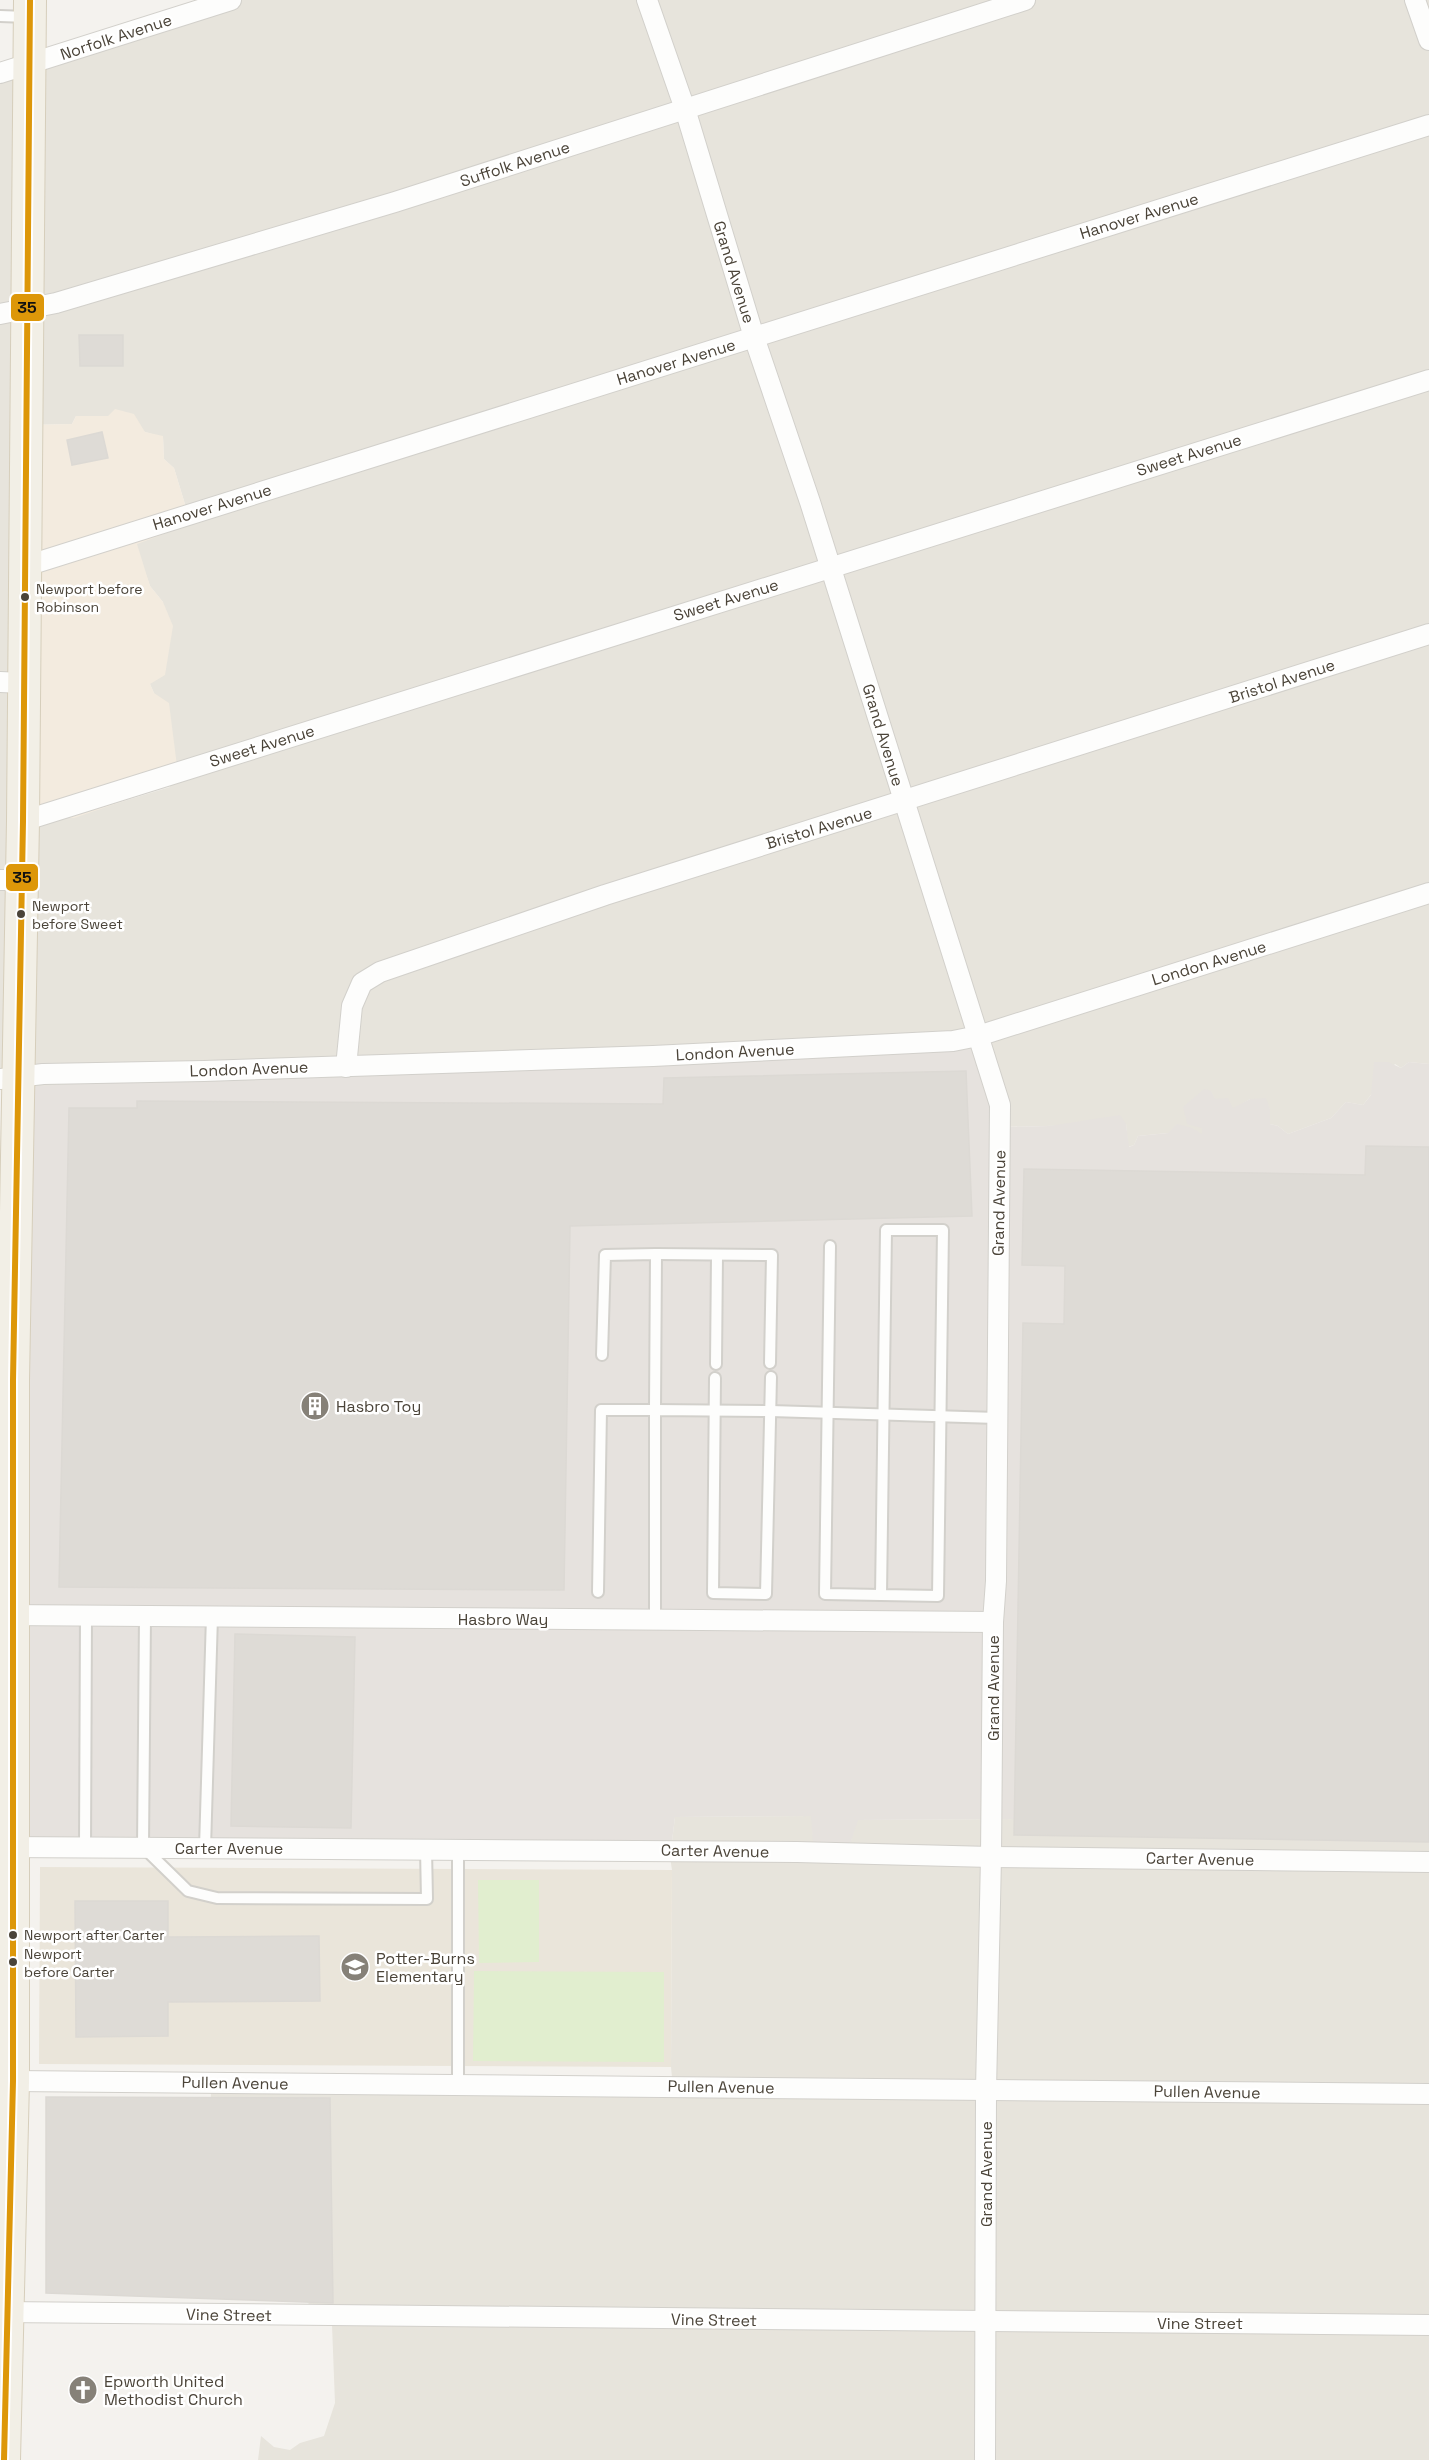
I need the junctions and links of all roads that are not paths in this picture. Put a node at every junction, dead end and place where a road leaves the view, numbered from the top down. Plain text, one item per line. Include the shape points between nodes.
1 (231, 0) edge
2 (647, 0) edge
3 (1025, 0) edge
4 (1416, 0) edge
5 (20, 11) edge
6 (1429, 40) edge
7 (30, 64) junction
8 (0, 73) edge
9 (685, 109) junction
10 (1429, 125) edge
11 (14, 310) edge
12 (754, 337) junction
13 (1429, 380) edge
14 (26, 566) junction
15 (830, 568) junction
16 (1429, 634) edge
17 (12, 683) edge
18 (904, 801) junction
19 (22, 821) junction
20 (11, 880) edge
21 (1429, 893) edge
22 (978, 1036) junction
23 (346, 1066) junction
24 (9, 1078) edge
25 (830, 1246) dead end
26 (656, 1254) junction
27 (717, 1255) junction
28 (602, 1355) dead end
29 (770, 1363) dead end
30 (716, 1364) dead end
31 (771, 1377) dead end
32 (715, 1378) dead end
33 (6, 1379) edge
34 (655, 1410) junction
35 (715, 1411) junction
36 (771, 1411) junction
37 (828, 1412) junction
38 (885, 1414) junction
39 (940, 1416) junction
40 (997, 1418) junction
41 (7, 1505) edge
42 (7, 1553) edge
43 (598, 1592) dead end
44 (881, 1595) junction
45 (7, 1615) edge
46 (86, 1616) junction
47 (145, 1616) junction
48 (212, 1617) junction
49 (655, 1620) junction
50 (993, 1622) junction
51 (143, 1847) junction
52 (6, 1848) edge
53 (85, 1848) junction
54 (205, 1848) junction
55 (426, 1849) junction
56 (458, 1849) junction
57 (992, 1857) junction
58 (1429, 1862) edge
59 (13, 2081) junction
60 (458, 2085) junction
61 (986, 2090) junction
62 (1429, 2094) edge
63 (4, 2312) edge
64 (986, 2323) junction
65 (1429, 2325) edge
66 (4, 2460) edge
67 (985, 2460) edge

1 - 7 street, Norfolk Avenue
2 - 9 street, Grand Avenue
3 - 9 street, Suffolk Avenue
4 - 6 street
5 - 7 main road
7 - 8 street, Norfolk Avenue
7 - 11 main road
9 - 11 street, Suffolk Avenue via 394,202 56,303
9 - 12 street, Grand Avenue
10 - 12 street, Hanover Avenue
11 - 14 main road
12 - 14 street, Hanover Avenue
12 - 15 street, Grand Avenue
13 - 15 street, Sweet Avenue
14 - 17 main road
15 - 18 street, Grand Avenue
15 - 19 street, Sweet Avenue
16 - 18 street, Bristol Avenue
17 - 19 main road
18 - 22 street, Grand Avenue
18 - 23 street, Bristol Avenue via 605,895 380,972 362,983 352,1006
19 - 20 main road
20 - 24 main road
21 - 22 street, London Avenue
22 - 23 street, London Avenue via 953,1041 653,1056
22 - 40 street, Grand Avenue via 1000,1105
23 - 24 street, London Avenue
24 - 33 main road
25 - 37 lane
26 - 27 lane
26 - 28 lane via 605,1255
26 - 34 lane
27 - 29 lane via 772,1255
27 - 30 lane
31 - 36 lane
32 - 35 lane
33 - 41 main road
34 - 35 lane
34 - 43 lane via 601,1410
34 - 49 lane
35 - 36 lane
35 - 36 lane via 713,1593 766,1594
36 - 37 lane
37 - 38 lane
37 - 44 lane via 825,1594
38 - 39 lane
38 - 39 lane via 885,1230 943,1230
38 - 44 lane
39 - 40 lane
39 - 44 lane via 938,1596
40 - 50 street, Grand Avenue
41 - 42 main road
42 - 45 main road
45 - 46 street, Hasbro Way
45 - 52 main road
46 - 47 street, Hasbro Way
46 - 53 lane
47 - 48 street, Hasbro Way
47 - 51 lane
48 - 49 street, Hasbro Way
48 - 54 lane
49 - 50 street, Hasbro Way
50 - 57 street, Grand Avenue
51 - 53 street, Carter Avenue
51 - 54 street, Carter Avenue
51 - 55 lane via 188,1892 217,1898 427,1899
52 - 53 street, Carter Avenue
52 - 59 main road
54 - 55 street, Carter Avenue
55 - 56 street, Carter Avenue
56 - 57 street, Carter Avenue
56 - 60 lane
57 - 58 street, Carter Avenue
57 - 61 street, Grand Avenue
59 - 60 street, Pullen Avenue
59 - 63 main road
60 - 61 street, Pullen Avenue
61 - 62 street, Pullen Avenue
61 - 64 street, Grand Avenue
63 - 64 street, Vine Street
63 - 66 main road
64 - 65 street, Vine Street
64 - 67 street, Grand Avenue

